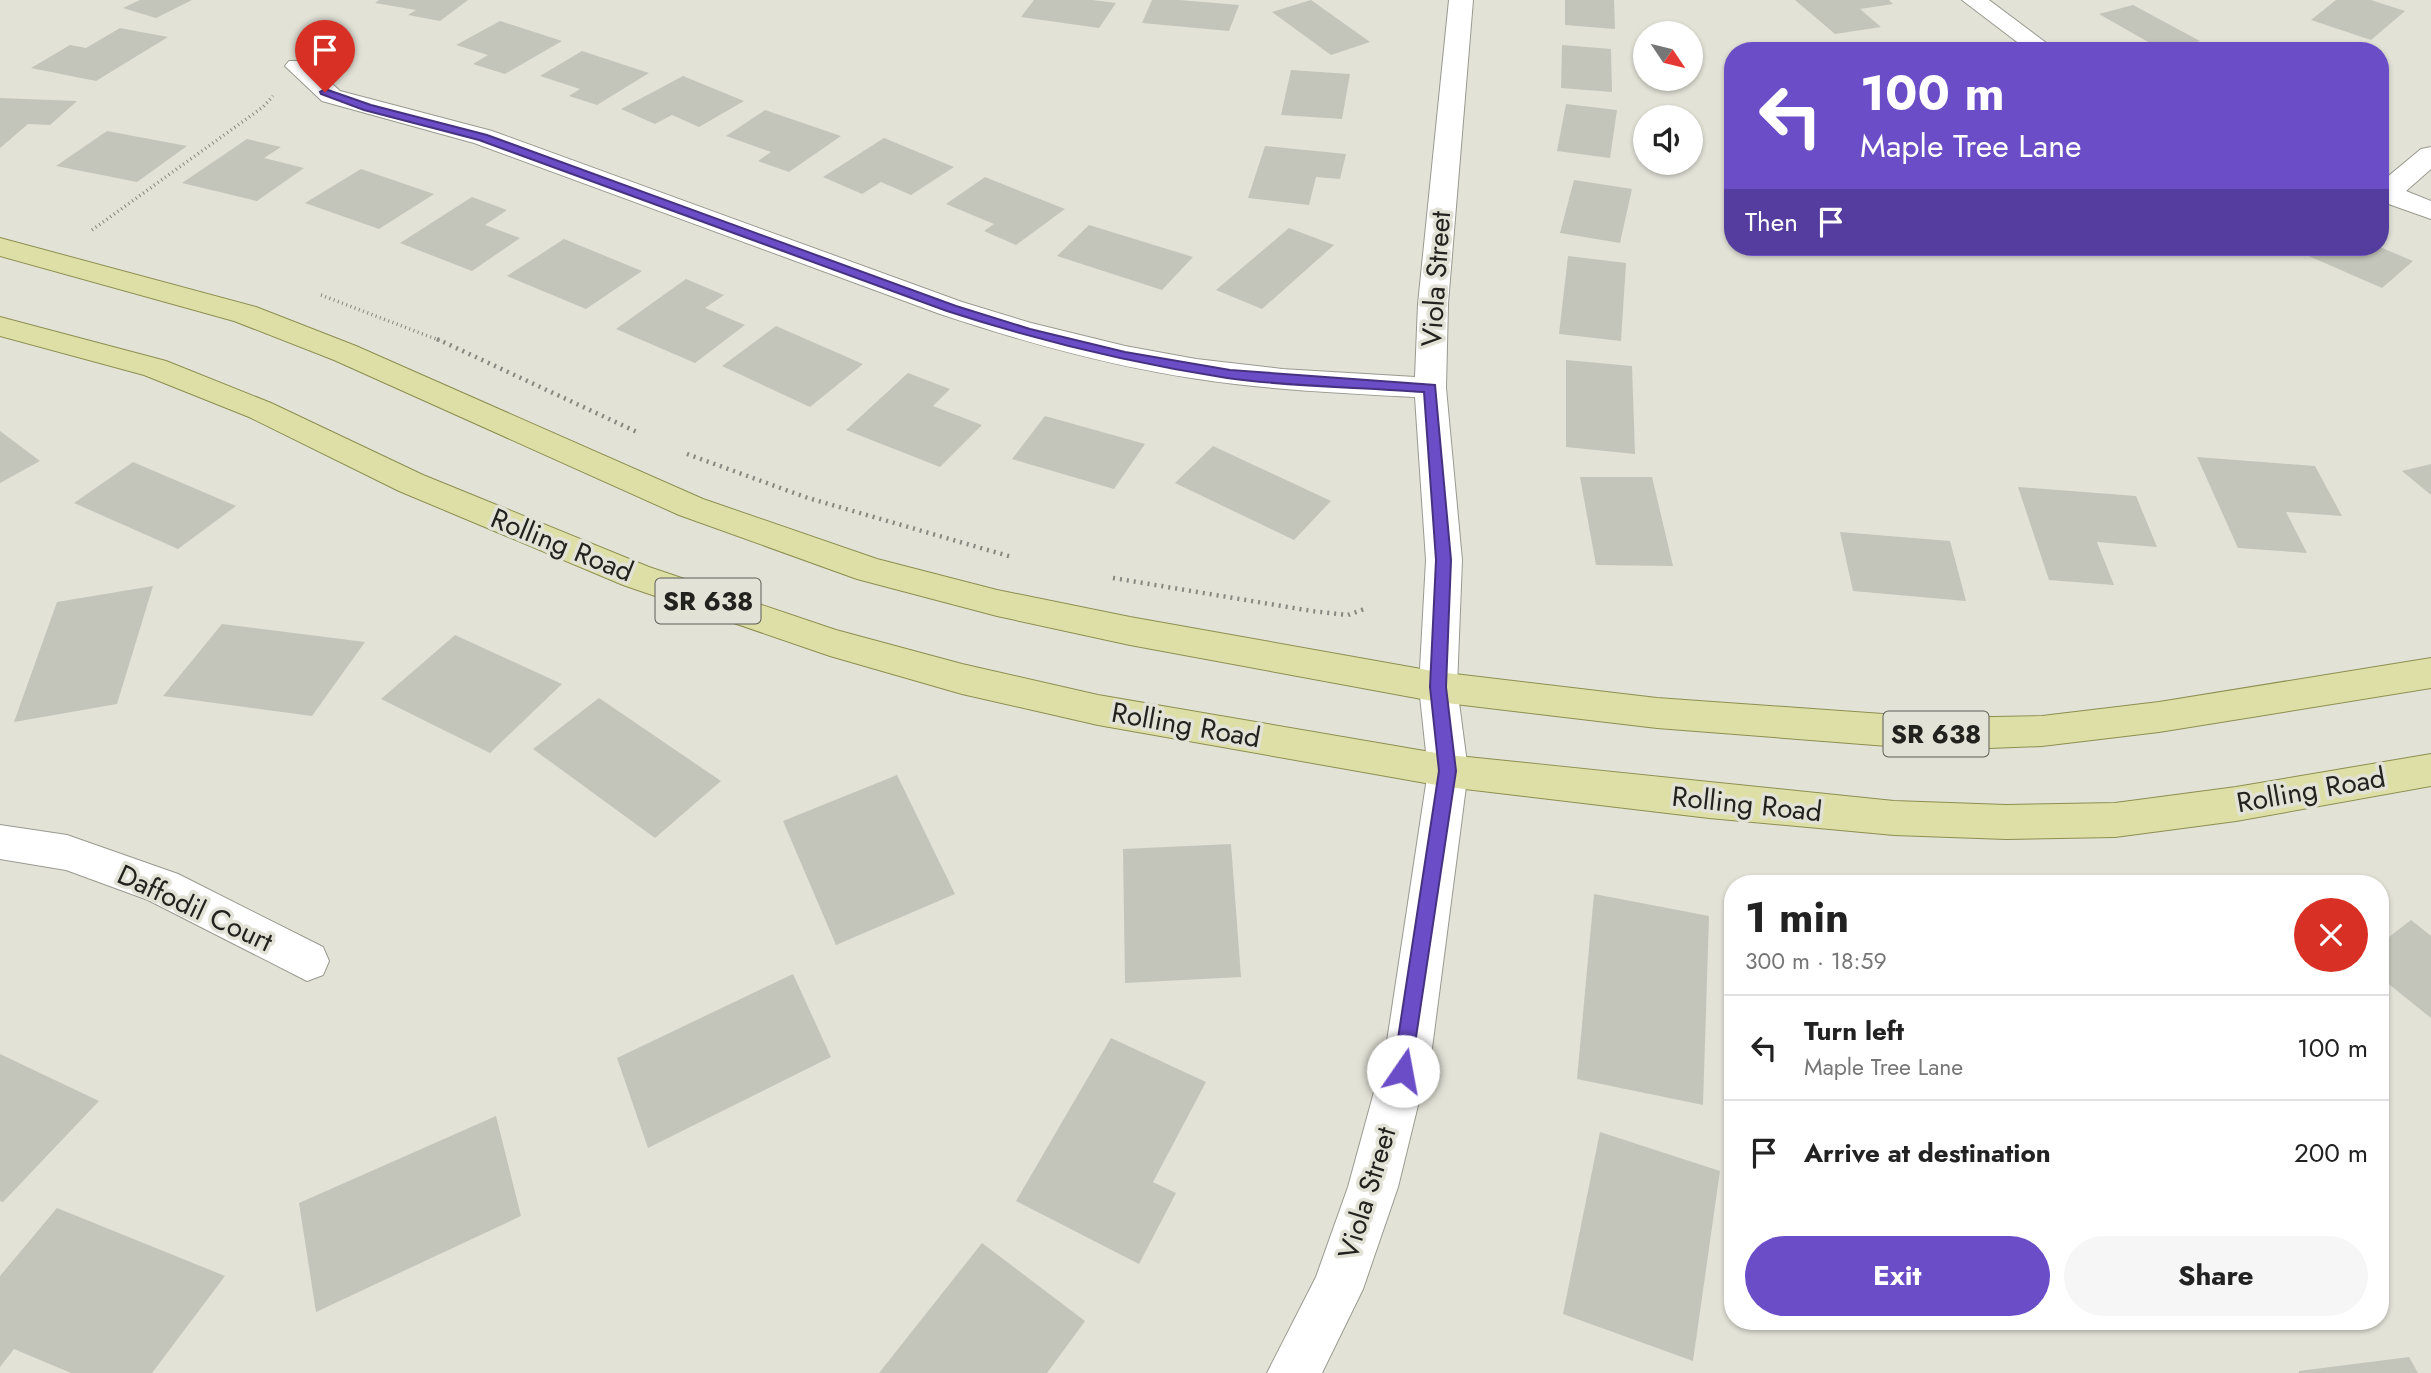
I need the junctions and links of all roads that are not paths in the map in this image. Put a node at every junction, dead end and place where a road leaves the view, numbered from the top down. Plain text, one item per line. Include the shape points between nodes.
1 (1461, 0) edge
2 (1974, 0) edge
3 (2032, 42) edge
4 (298, 66) road end
5 (2431, 155) edge
6 (2389, 188) edge
7 (2389, 194) edge
8 (2431, 211) edge
9 (0, 247) edge
10 (0, 327) edge
11 (1430, 388) junction
12 (2431, 673) edge
13 (1438, 687) junction
14 (2431, 769) edge
15 (1448, 771) junction
16 (0, 842) edge
17 (307, 961) dead end
18 (1294, 1373) edge

1 - 11 street, Viola Street via 1433,303
2 - 3 street
4 - 11 street via 331,96 483,137 1027,332 1125,356 1230,374
5 - 6 street
7 - 8 street
9 - 13 main road, SR 638 via 245,314 345,352 691,507 870,570 1130,631
10 - 15 main road, Rolling Road / SR 638 via 155,368 260,410 411,483 636,576 830,642 1098,710
11 - 13 street, Viola Street via 1444,560
12 - 13 main road, SR 638 via 2158,717 2042,731 1939,734 1657,713
13 - 15 street, Viola Street
14 - 15 main road, Rolling Road / SR 638 via 2115,820 2006,822 1722,803
15 - 18 street, Viola Street via 1409,1048 1373,1187 1337,1289
16 - 17 street, Daffodil Court via 67,853 163,887

